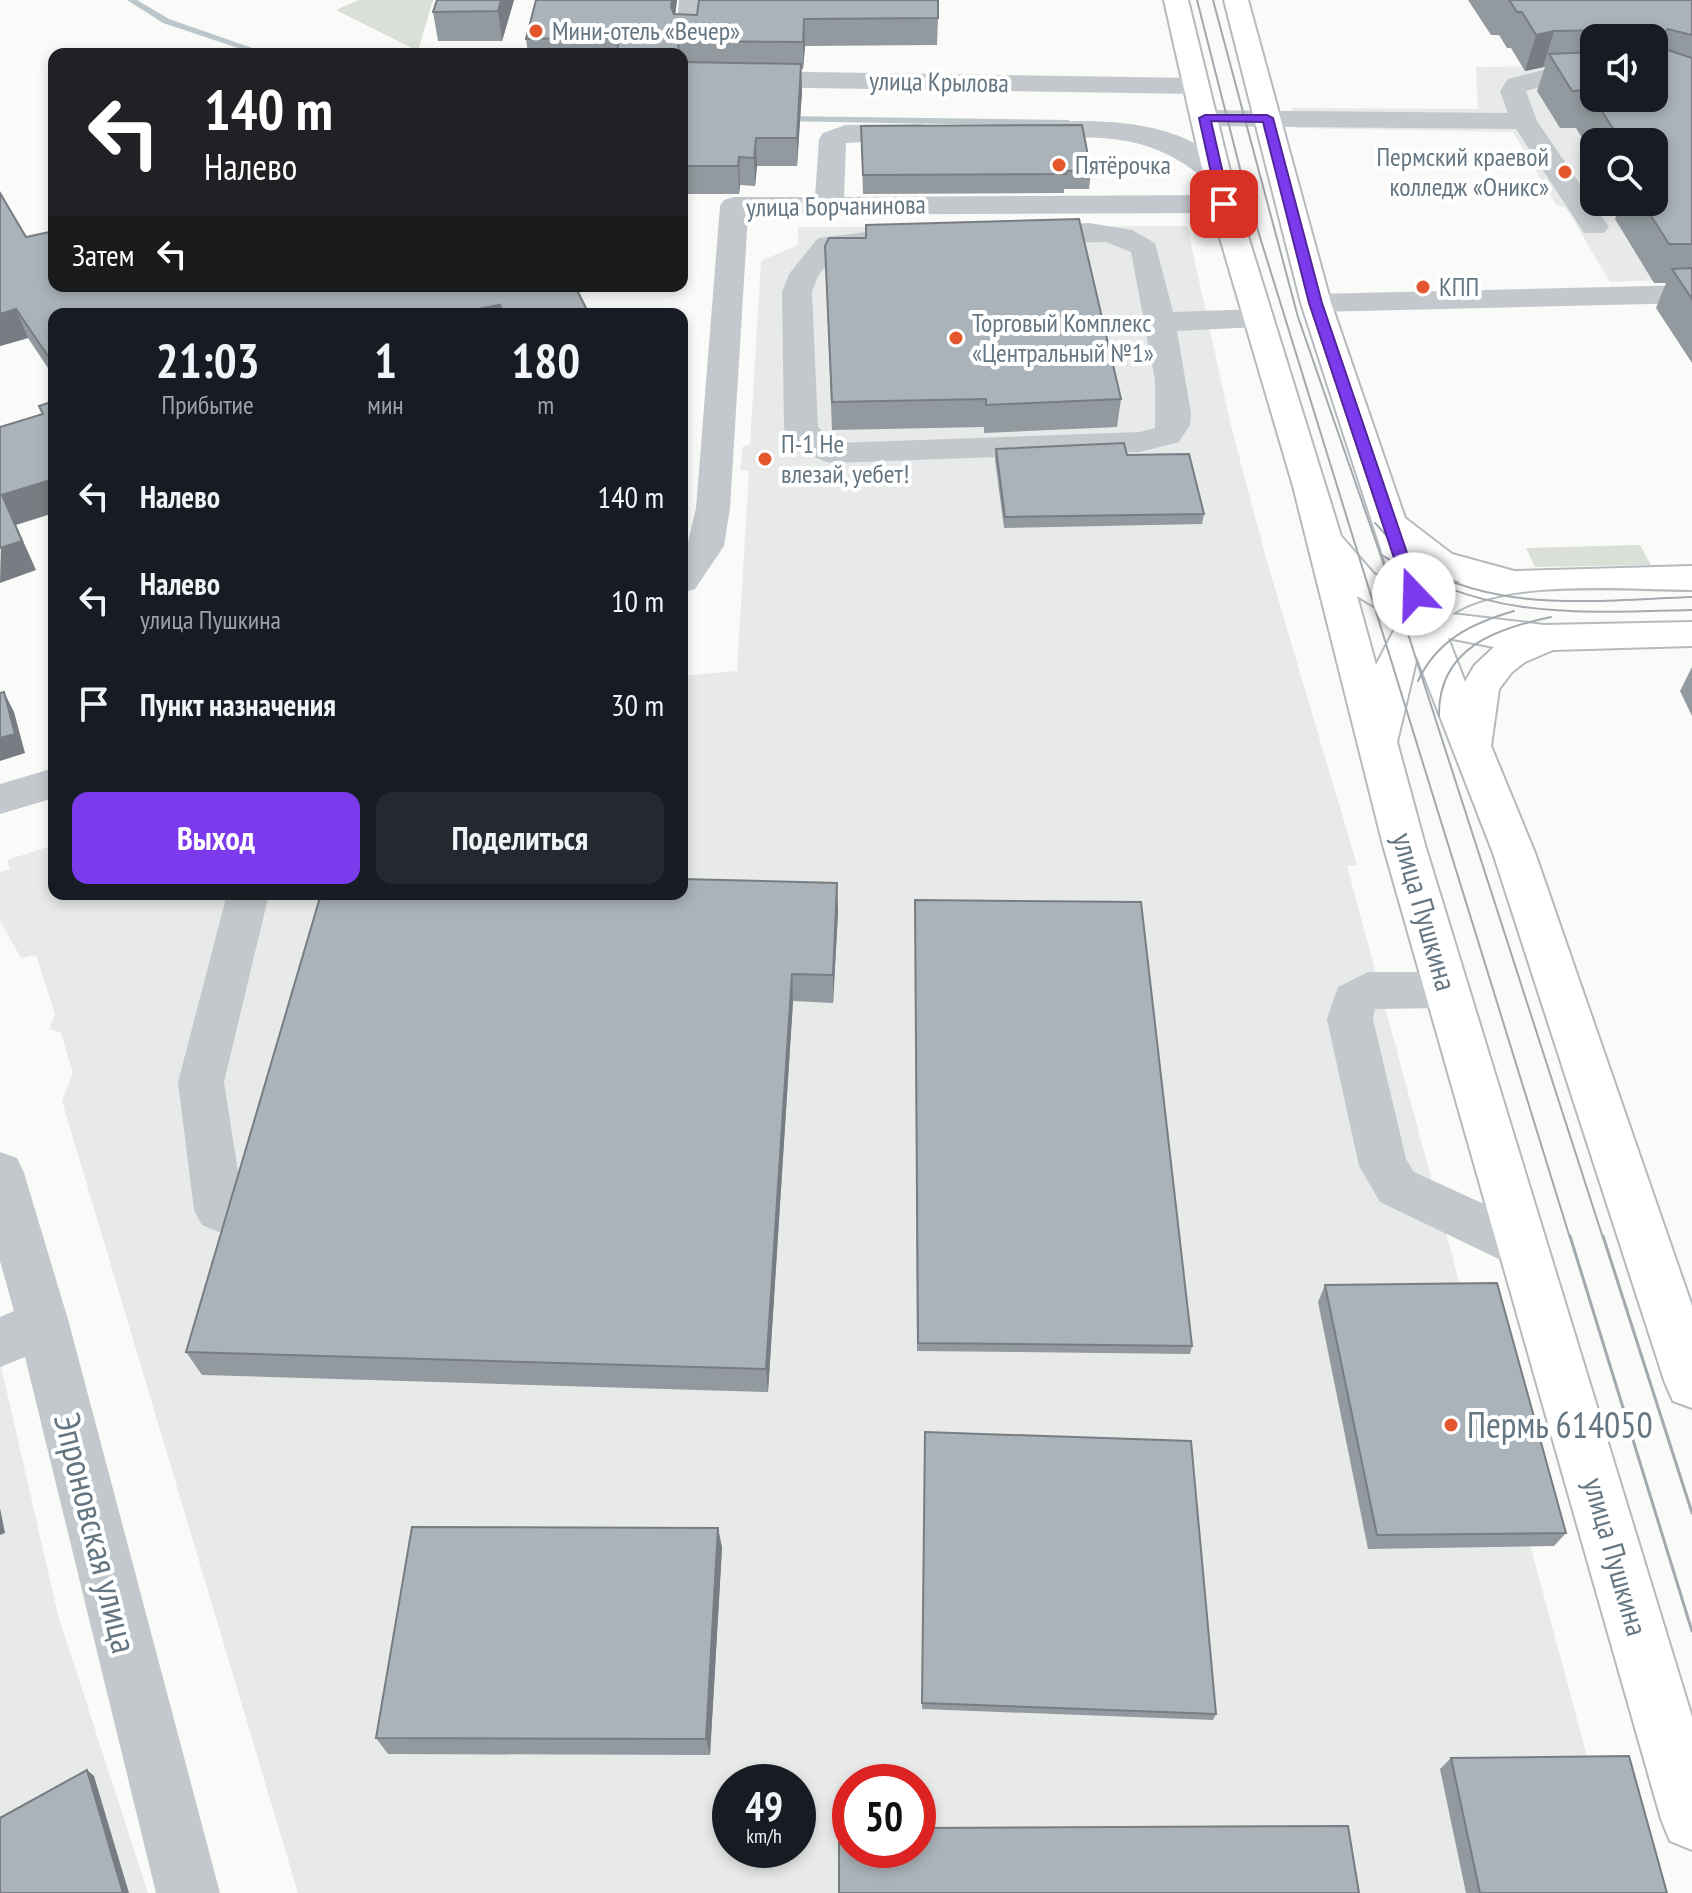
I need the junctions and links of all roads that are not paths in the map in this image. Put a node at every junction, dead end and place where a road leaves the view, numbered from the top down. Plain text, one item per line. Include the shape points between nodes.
1 (691, 0) edge
2 (1176, 0) edge
3 (1236, 0) edge
4 (687, 48) edge
5 (1580, 77) edge
6 (688, 78) edge
7 (1197, 86) junction
8 (1205, 118) junction
9 (1267, 118) junction
10 (1524, 121) junction
11 (1002, 131) edge
12 (939, 132) edge
13 (1220, 189) junction
14 (829, 205) junction
15 (1594, 227) dead end
16 (987, 236) edge
17 (910, 238) edge
18 (1692, 294) edge
19 (1316, 303) junction
20 (1257, 318) junction
21 (1160, 322) junction
22 (1389, 523) junction
23 (1321, 530) junction
24 (688, 572) edge
25 (1692, 578) edge
26 (1531, 581) junction
27 (1422, 617) junction
28 (1692, 634) edge
29 (1559, 637) junction
30 (1473, 755) junction
31 (1379, 757) junction
32 (48, 785) edge
33 (0, 799) edge
34 (246, 900) edge
35 (1445, 990) junction
36 (0, 1173) edge
37 (219, 1210) dead end
38 (1523, 1246) junction
39 (21, 1333) edge
40 (1692, 1383) edge
41 (1692, 1819) edge
42 (188, 1893) edge

1 - 4 street
2 - 7 main road, улица Пушкина
3 - 9 main road
5 - 10 street via 1517,85 1514,101
6 - 7 street, улица Крылова
7 - 8 main road, улица Пушкина
8 - 9 street
8 - 13 main road, улица Пушкина
9 - 10 street
9 - 19 main road
10 - 15 street
11 - 13 street via 1142,132 1171,141
12 - 14 street via 833,139
13 - 14 street, улица Борчанинова
13 - 20 main road, улица Пушкина
14 - 24 street, улица Борчанинова via 734,206 713,508 706,546
16 - 21 street via 1130,237 1145,249
17 - 21 street via 828,244 800,282 801,429 831,453 1140,442 1169,435 1175,411
18 - 19 street
19 - 22 main road
20 - 21 street
20 - 23 main road, улица Пушкина
22 - 26 main road via 1437,562 1474,575
22 - 27 main road
23 - 27 main road via 1343,565 1368,590
23 - 31 main road, улица Пушкина
25 - 26 main road
26 - 27 main road via 1464,592
27 - 29 main road via 1479,632
27 - 30 main road
27 - 31 main road via 1394,668
28 - 29 main road
29 - 30 main road via 1517,649 1482,682 1471,720
30 - 40 main road via 1514,853
31 - 35 main road, улица Пушкина
32 - 33 street
34 - 37 street via 201,1082
35 - 38 main road, улица Пушкина
35 - 38 street via 1368,990 1354,1000 1350,1019 1383,1166 1397,1187
36 - 39 street, Эпроновская улица
38 - 41 main road, улица Пушкина
39 - 42 street, Эпроновская улица

